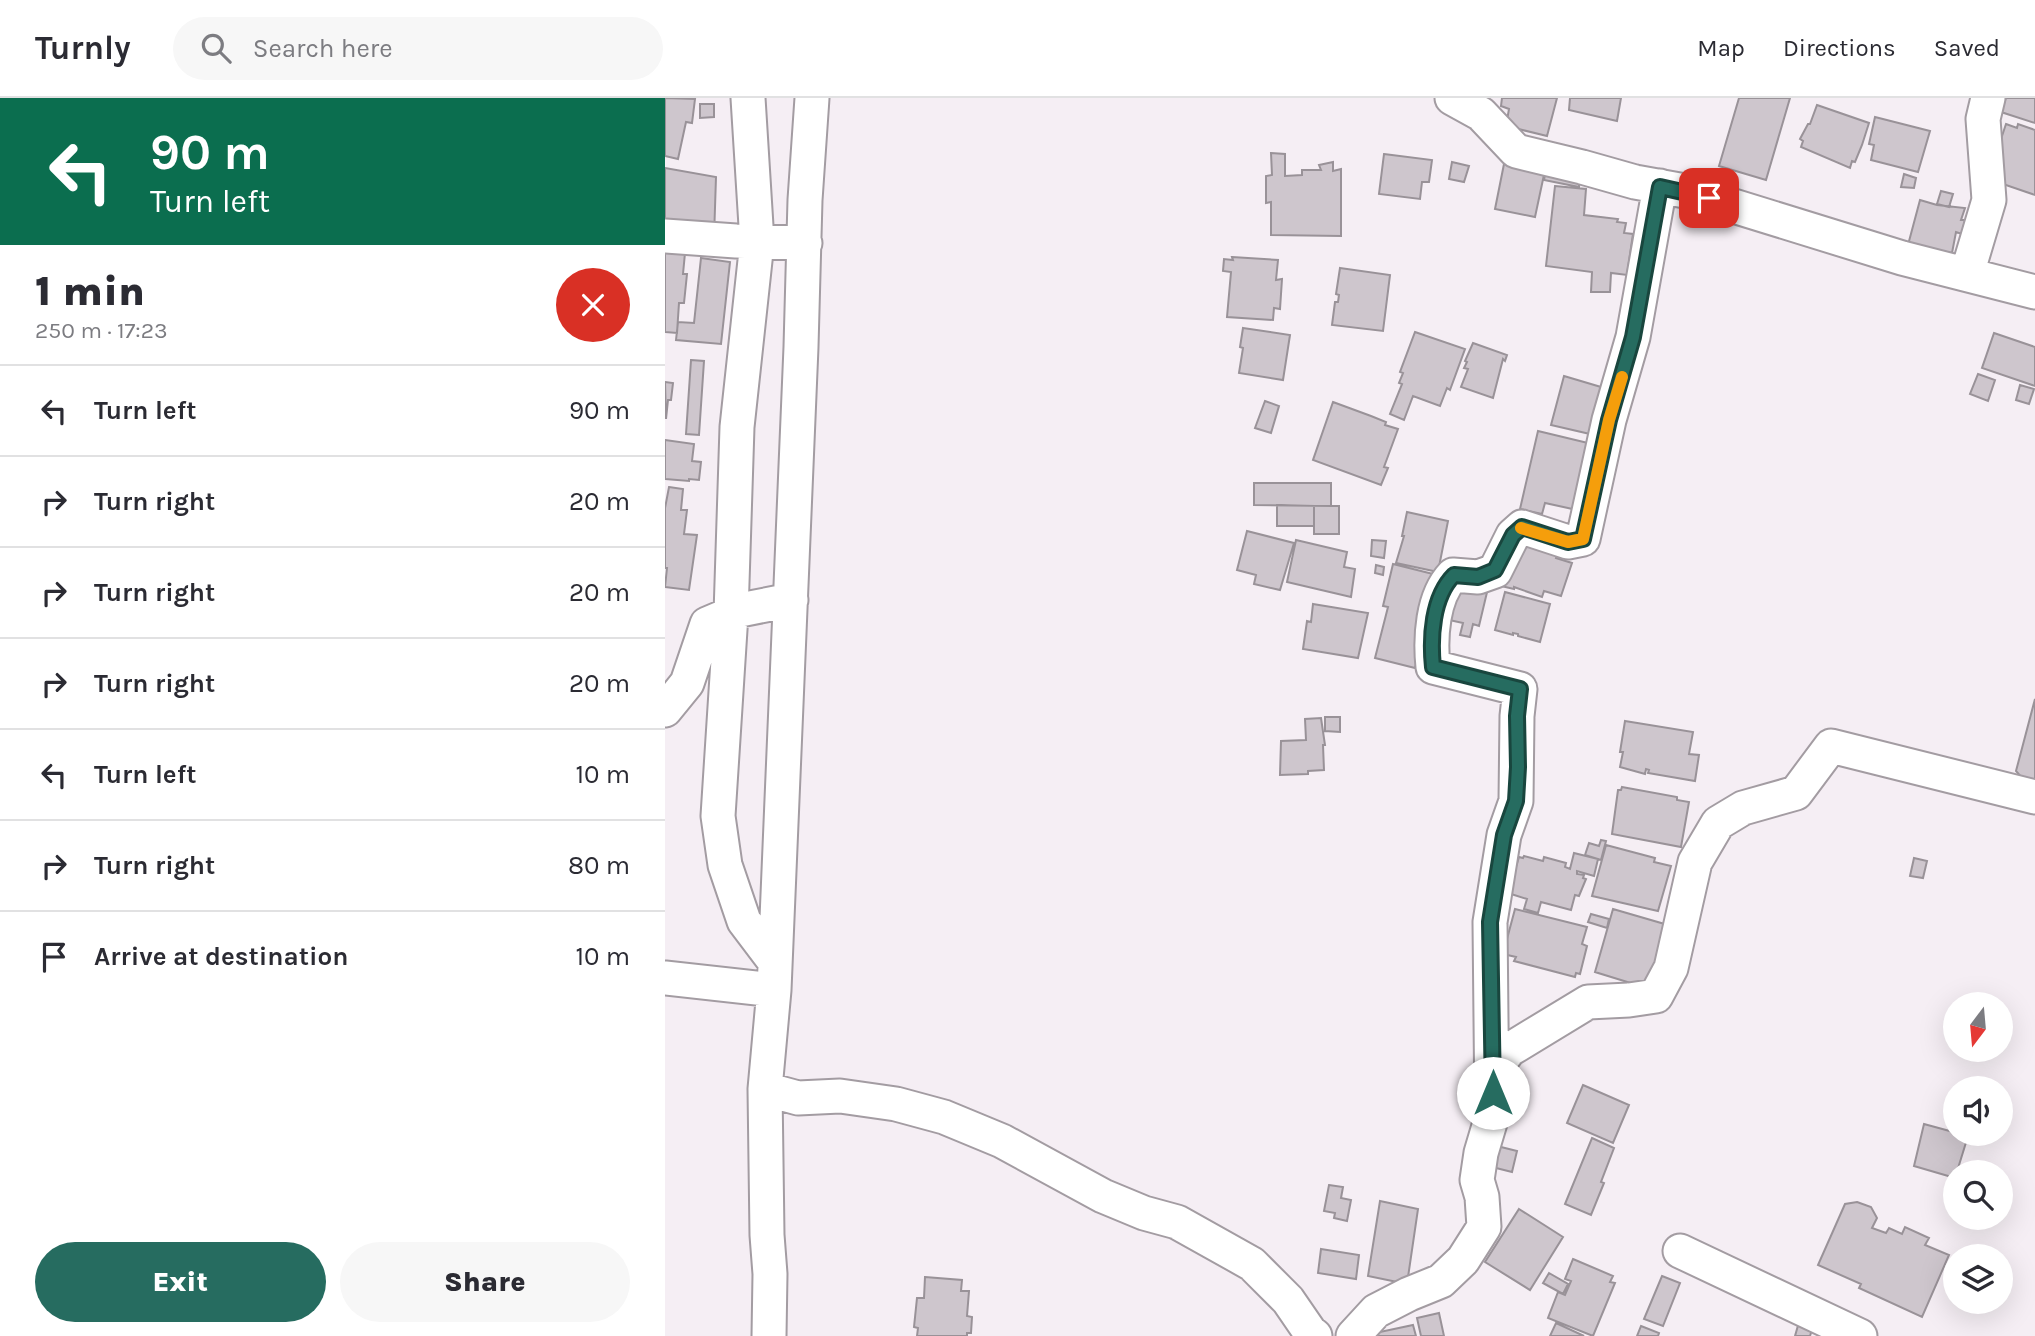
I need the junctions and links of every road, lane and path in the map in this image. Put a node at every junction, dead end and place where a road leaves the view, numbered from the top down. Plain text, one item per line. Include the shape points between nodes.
1 (748, 98) edge
2 (812, 98) edge
3 (1451, 98) edge
4 (1988, 98) edge
5 (1660, 187) junction
6 (665, 236) edge
7 (757, 242) junction
8 (805, 243) junction
9 (1967, 274) junction
10 (2035, 292) edge
11 (791, 600) junction
12 (731, 614) junction
13 (665, 710) edge
14 (2035, 797) edge
15 (775, 976) junction
16 (665, 978) edge
17 (1493, 1071) junction
18 (765, 1089) junction
19 (1680, 1251) dead end
20 (769, 1336) edge
21 (1315, 1336) edge
22 (1353, 1336) edge
23 (1860, 1336) edge

1 - 7 street
2 - 8 street
3 - 5 street via 1482,114 1516,151
4 - 9 street via 1983,119 1989,200
5 - 9 street
5 - 17 street via 1633,337 1583,539 1568,542 1522,527 1495,570 1478,577 1454,575 1443,586 1430,644 1433,667 1520,689 1516,801 1504,835 1490,922
6 - 7 street
7 - 8 street
7 - 12 street via 737,427
8 - 11 street
9 - 10 street
11 - 12 street
11 - 15 street
12 - 13 street via 707,624 687,683
12 - 15 street via 718,816 725,865 744,921
14 - 17 street via 1831,746 1796,793 1743,808 1718,823 1695,862 1671,968 1656,996 1588,1002 1509,1050
15 - 16 street
15 - 18 street
17 - 22 street via 1492,1116 1477,1180 1484,1227 1463,1260 1441,1281 1376,1311
18 - 20 street
18 - 21 street via 798,1098 840,1096 896,1104 944,1117 1002,1141 1103,1196 1177,1222 1252,1264
19 - 23 street

